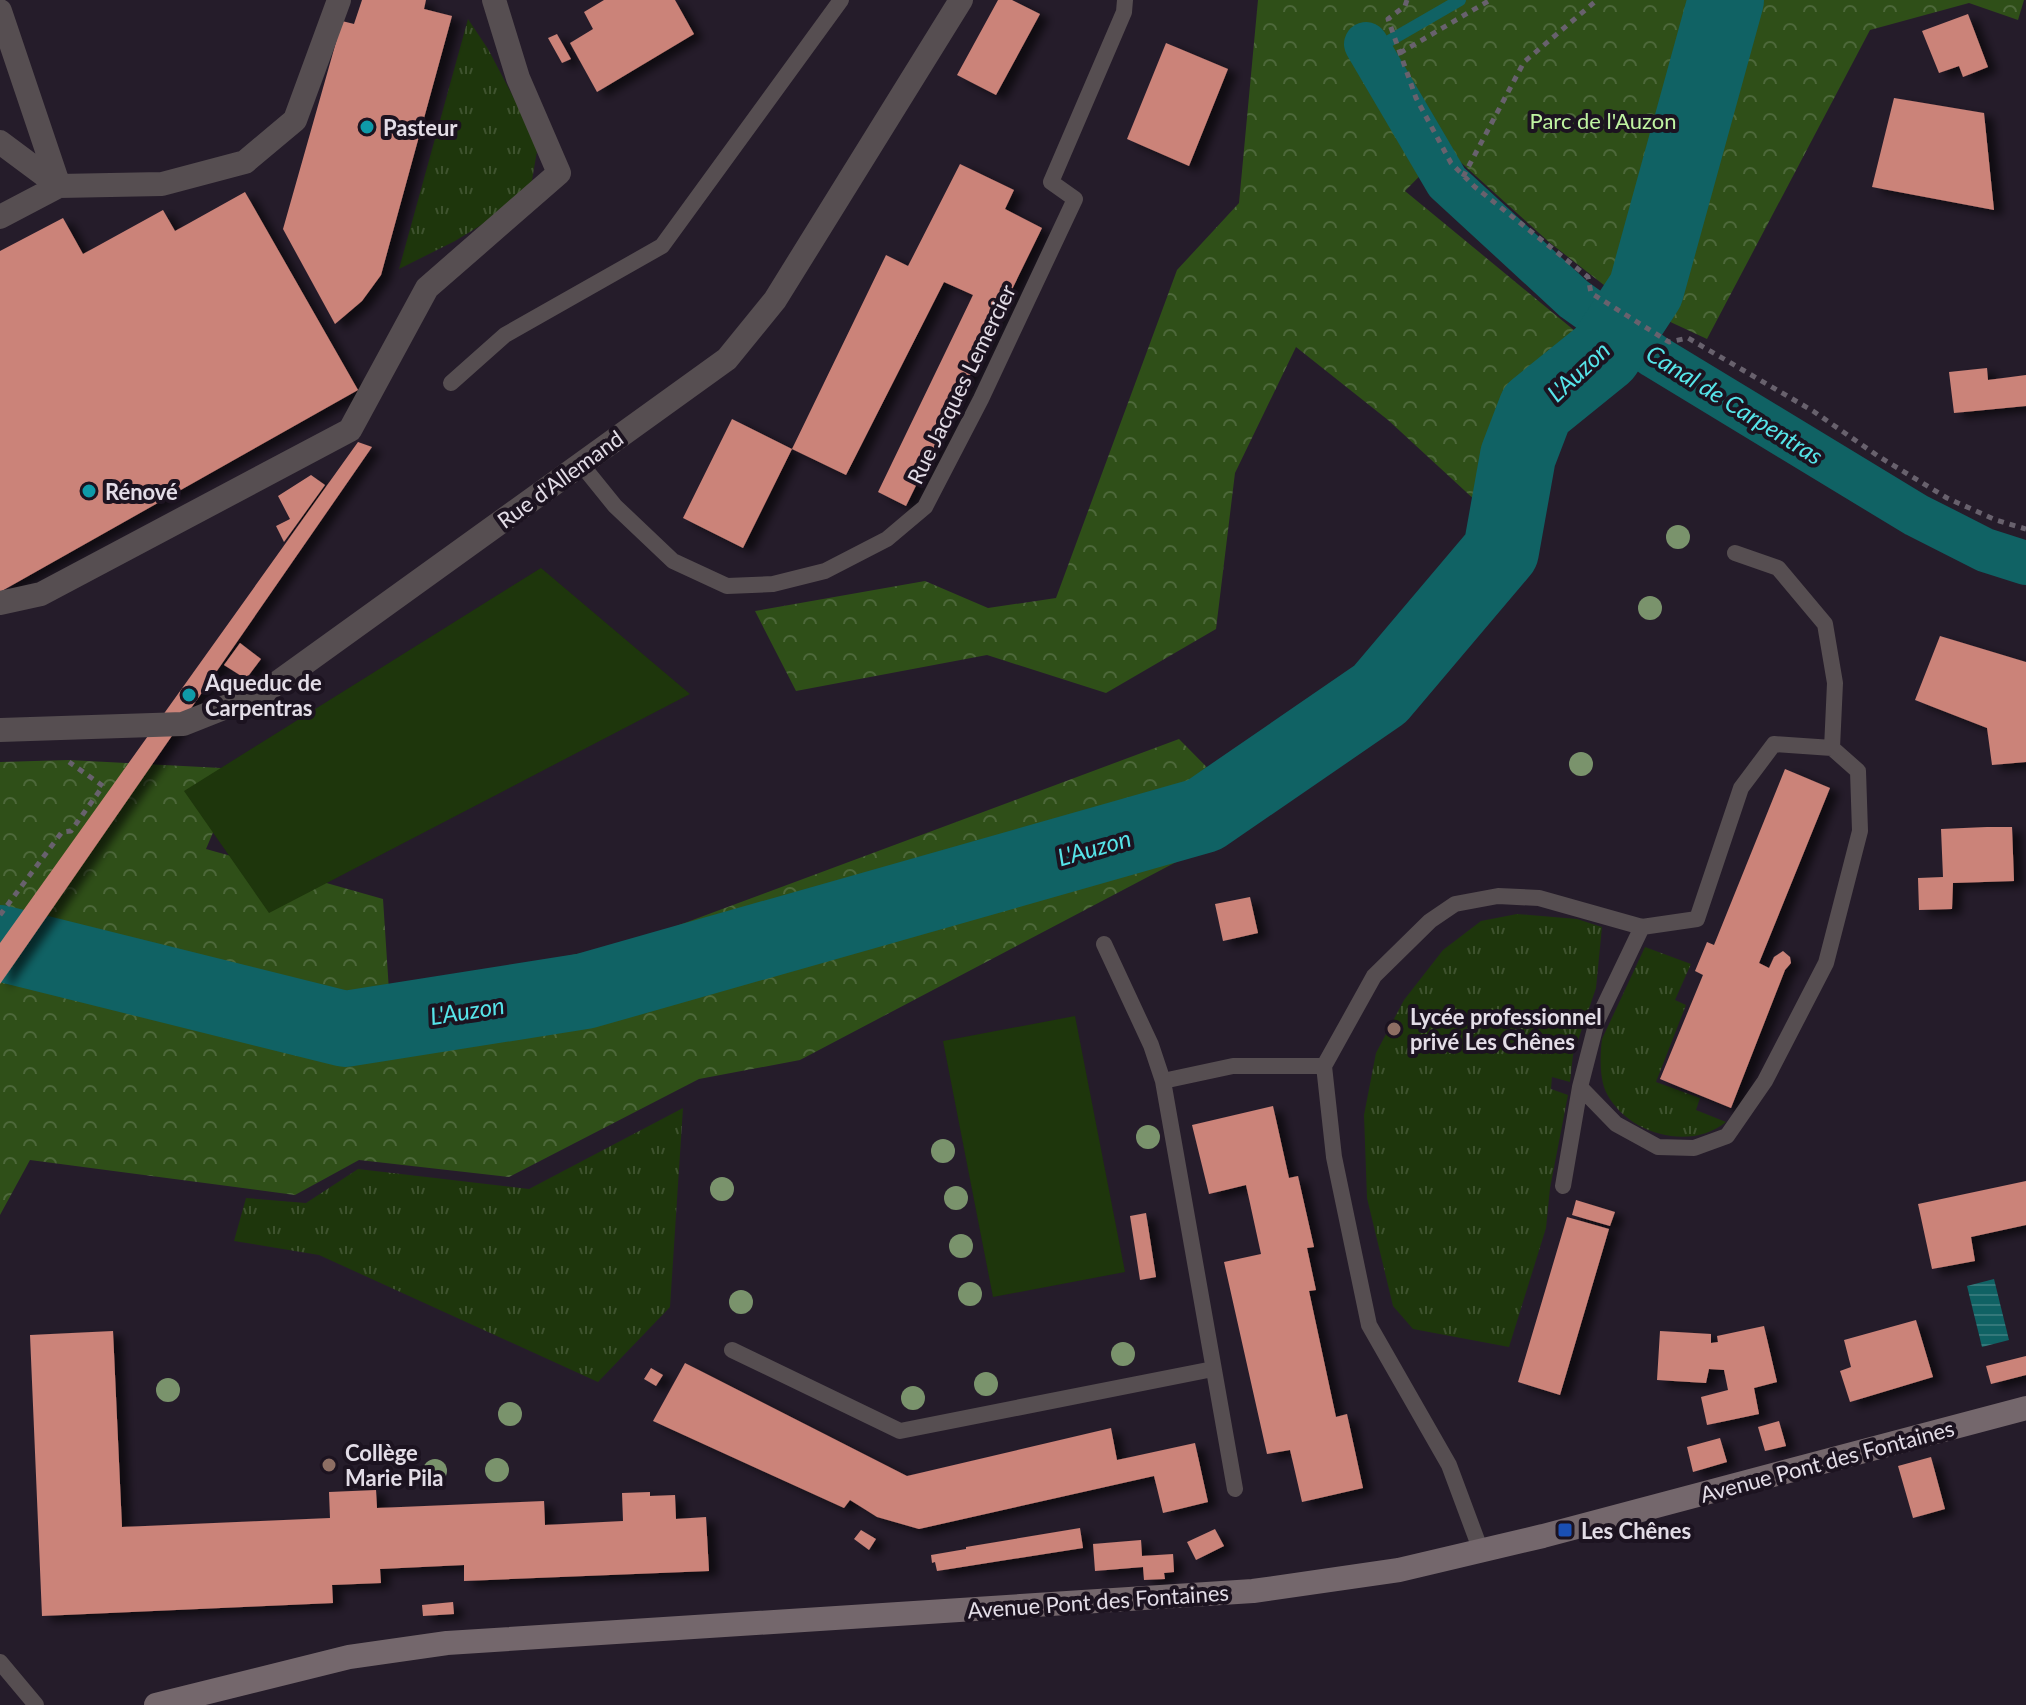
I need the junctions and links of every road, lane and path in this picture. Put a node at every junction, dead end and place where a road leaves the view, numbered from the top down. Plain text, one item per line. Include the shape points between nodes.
1 (339, 0) edge
2 (494, 0) edge
3 (961, 0) edge
4 (1125, 0) edge
5 (1407, 0) edge
6 (1490, 0) edge
7 (1597, 0) edge
8 (833, 4) edge
9 (0, 11) edge
10 (1400, 53) junction
11 (0, 142) edge
12 (1463, 177) junction
13 (59, 186) junction
14 (0, 217) edge
15 (451, 383) dead end
16 (581, 464) junction
17 (2026, 529) edge
18 (1735, 553) dead end
19 (0, 603) edge
20 (0, 730) edge
21 (1832, 748) junction
22 (67, 761) dead end
23 (0, 915) edge
24 (1642, 927) junction
25 (1104, 944) dead end
26 (1324, 1066) junction
27 (1163, 1081) junction
28 (1580, 1087) junction
29 (1563, 1186) dead end
30 (732, 1350) dead end
31 (1213, 1369) junction
32 (2026, 1408) edge
33 (1235, 1489) dead end
34 (1481, 1551) junction
35 (0, 1662) edge
36 (36, 1705) edge
37 (156, 1705) edge

1 - 13 street via 295,120 245,162 162,184
2 - 19 street via 518,78 559,173 427,288 350,430 41,594
3 - 16 street, Rue d'Allemand via 775,300 727,359
4 - 16 lane, Rue Jacques Lemercier via 1051,182 1075,199 925,507 887,539 825,571 773,584 727,586 673,561 615,506
5 - 10 path via 1388,19
6 - 10 path
7 - 12 path via 1524,62
8 - 15 lane via 662,246 505,335
9 - 13 street
10 - 12 path via 1438,143
11 - 13 street
12 - 17 path via 1588,277 1591,293 1669,342 1688,338 1947,498
13 - 14 street
16 - 20 street, Rue d'Allemand via 266,691 183,724
18 - 21 lane via 1778,568 1825,624 1835,683
21 - 24 lane via 1774,744 1741,788 1697,919
21 - 28 lane via 1858,771 1860,831 1826,963 1765,1081 1727,1136 1694,1148 1658,1147 1616,1124
22 - 23 path via 103,786
24 - 26 lane via 1539,898 1498,896 1455,904 1374,976
24 - 28 lane via 1597,1021
25 - 27 lane
26 - 27 lane via 1233,1066
26 - 34 lane via 1334,1157 1369,1325 1449,1465
27 - 31 lane
28 - 29 lane
30 - 31 lane via 900,1431
31 - 33 lane
32 - 34 main road, Avenue Pont des Fontaines
34 - 37 main road, Avenue Pont des Fontaines via 1399,1570 1253,1591 447,1643 349,1657
35 - 36 lane

